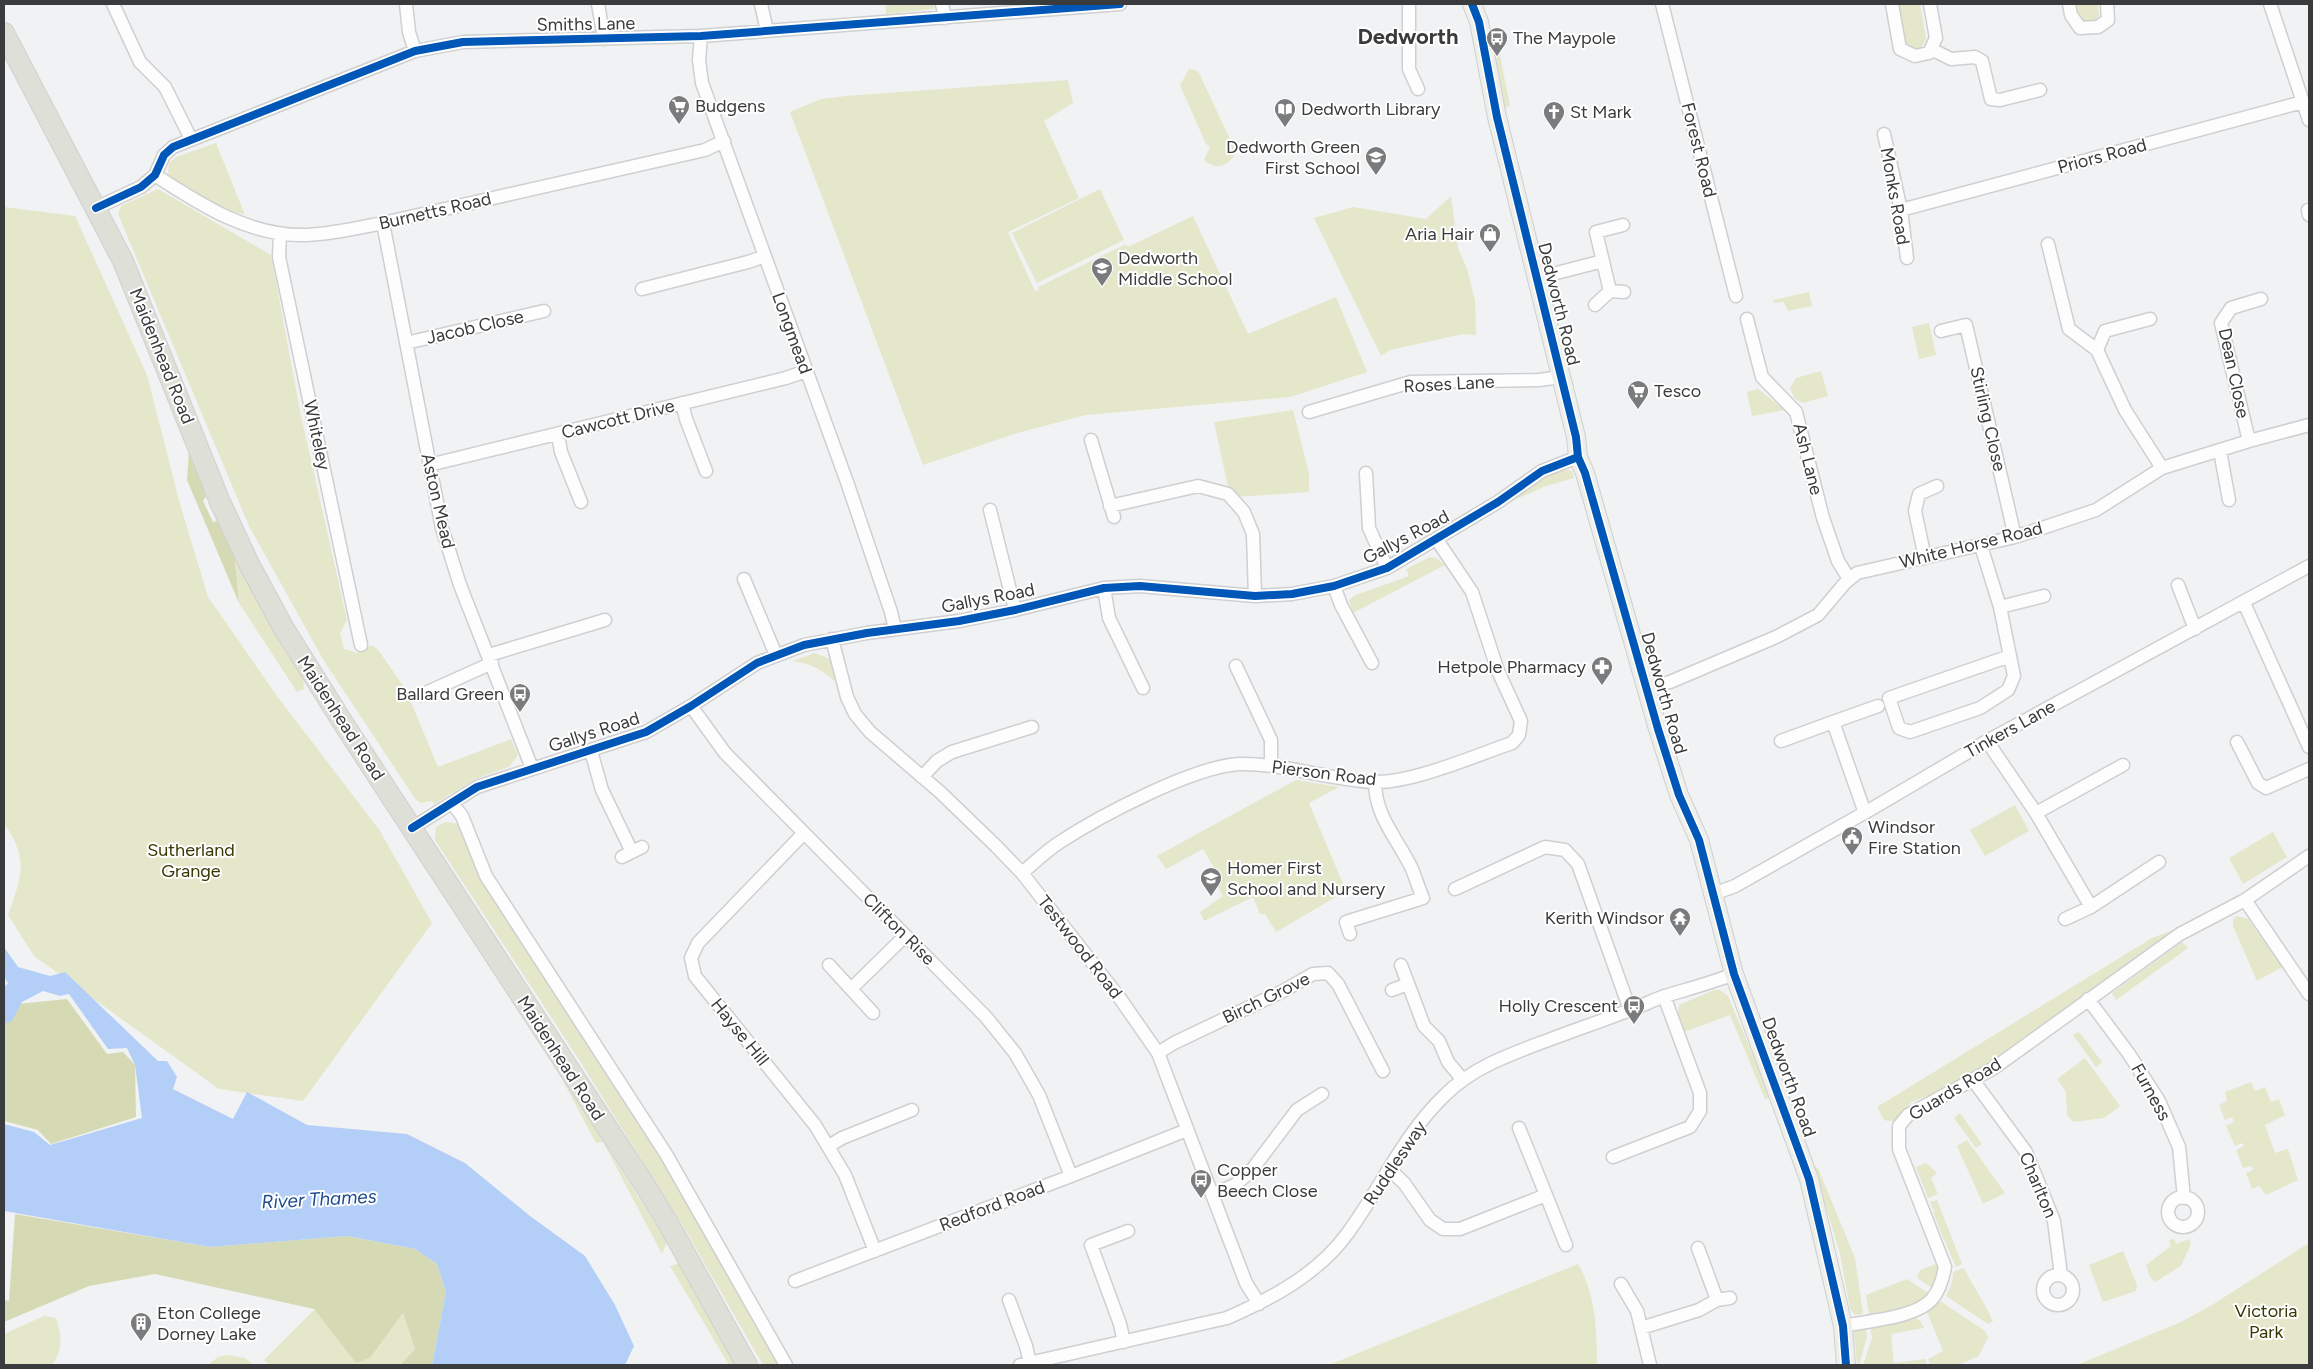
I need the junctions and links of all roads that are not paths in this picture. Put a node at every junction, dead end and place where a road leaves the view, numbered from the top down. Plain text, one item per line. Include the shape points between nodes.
1 (113, 4) edge
2 (406, 4) edge
3 (598, 4) edge
4 (761, 4) edge
5 (942, 4) edge
6 (1120, 4) edge
7 (1409, 4) edge
8 (1472, 4) edge
9 (1479, 4) edge
10 (1662, 4) edge
11 (1892, 4) edge
12 (1930, 4) edge
13 (2069, 4) edge
14 (2107, 4) edge
15 (2270, 4) edge
16 (1069, 6) edge
17 (945, 18) junction
18 (1479, 22) junction
19 (767, 31) junction
20 (4, 33) edge
21 (701, 36) junction
22 (604, 39) junction
23 (1931, 48) junction
24 (415, 51) junction
25 (1418, 89) dead end
26 (2040, 90) dead end
27 (2303, 102) junction
28 (2309, 120) edge
29 (1884, 134) dead end
30 (190, 139) junction
31 (724, 141) junction
32 (155, 175) junction
33 (96, 208) junction
34 (1901, 210) junction
35 (383, 223) junction
36 (1623, 225) dead end
37 (280, 234) junction
38 (2048, 244) dead end
39 (765, 256) junction
40 (1907, 258) dead end
41 (1603, 261) junction
42 (1537, 278) junction
43 (642, 289) dead end
44 (1610, 291) junction
45 (1624, 292) dead end
46 (1736, 296) dead end
47 (2261, 299) dead end
48 (1595, 305) dead end
49 (544, 311) dead end
50 (1747, 319) dead end
51 (2150, 319) dead end
52 (1941, 331) dead end
53 (406, 343) junction
54 (2097, 350) junction
55 (806, 371) junction
56 (1561, 377) junction
57 (682, 403) junction
58 (1309, 412) dead end
59 (2309, 426) edge
60 (558, 435) junction
61 (1091, 440) dead end
62 (2249, 441) junction
63 (2220, 450) junction
64 (1578, 457) junction
65 (429, 465) junction
66 (2162, 468) junction
67 (706, 471) dead end
68 (1366, 473) dead end
69 (1937, 486) dead end
70 (2229, 500) dead end
71 (581, 502) dead end
72 (990, 510) dead end
73 (2015, 537) junction
74 (1437, 540) junction
75 (1981, 546) junction
76 (1925, 558) junction
77 (2309, 566) edge
78 (1387, 568) junction
79 (745, 579) dead end
80 (1849, 579) junction
81 (1334, 586) junction
82 (2178, 586) dead end
83 (1104, 588) junction
84 (1255, 596) junction
85 (2044, 596) dead end
86 (2244, 603) junction
87 (2000, 607) junction
88 (1016, 610) junction
89 (605, 620) dead end
90 (895, 629) junction
91 (2195, 629) junction
92 (832, 639) junction
93 (357, 640) dead end
94 (776, 654) junction
95 (2010, 656) junction
96 (490, 659) junction
97 (1373, 663) dead end
98 (1236, 665) dead end
99 (1143, 688) dead end
100 (1646, 688) junction
101 (421, 695) dead end
102 (692, 706) junction
103 (1878, 706) dead end
104 (1833, 722) junction
105 (1032, 727) dead end
106 (1781, 741) dead end
107 (1987, 741) junction
108 (2237, 742) dead end
109 (2309, 748) edge
110 (591, 751) junction
111 (2123, 765) dead end
112 (1271, 766) junction
113 (532, 768) junction
114 (2309, 769) edge
115 (922, 777) junction
116 (1376, 782) junction
117 (452, 803) junction
118 (1866, 812) junction
119 (2036, 813) junction
120 (412, 828) junction
121 (804, 833) junction
122 (632, 852) dead end
123 (2309, 856) edge
124 (2159, 862) dead end
125 (1022, 873) junction
126 (1462, 889) dead end
127 (1713, 894) junction
128 (2245, 900) junction
129 (2091, 907) junction
130 (2065, 919) dead end
131 (1350, 934) dead end
132 (905, 936) junction
133 (829, 965) dead end
134 (1401, 965) dead end
135 (1734, 974) junction
136 (1408, 984) junction
137 (852, 988) junction
138 (1392, 990) dead end
139 (2309, 994) edge
140 (1664, 996) junction
141 (2088, 999) junction
142 (1630, 1010) junction
143 (873, 1013) dead end
144 (1158, 1053) junction
145 (1383, 1072) dead end
146 (1463, 1080) junction
147 (1973, 1080) junction
148 (1319, 1099) dead end
149 (906, 1108) dead end
150 (1187, 1130) junction
151 (1518, 1135) dead end
152 (828, 1146) junction
153 (1618, 1151) dead end
154 (1389, 1169) junction
155 (1071, 1176) junction
156 (1212, 1195) junction
157 (1546, 1196) junction
158 (2184, 1198) dead end
159 (1128, 1231) dead end
160 (1566, 1246) dead end
161 (1698, 1248) dead end
162 (875, 1251) junction
163 (2061, 1275) dead end
164 (795, 1281) dead end
165 (1621, 1284) dead end
166 (1259, 1304) junction
167 (1016, 1306) dead end
168 (1843, 1326) junction
169 (1641, 1328) junction
170 (1124, 1342) junction
171 (1025, 1364) edge
172 (747, 1365) edge
173 (786, 1365) edge
174 (1650, 1365) edge
175 (1846, 1365) edge

1 - 30 street via 140,62 165,87
2 - 24 street
3 - 22 street
4 - 19 street
5 - 17 street
6 - 16 street, Smiths Lane
7 - 25 street via 1409,68
8 - 18 main road, Dedworth Road
9 - 18 main road, Dedworth Road
10 - 46 street, Forest Road
11 - 23 street via 1900,49 1915,56 1929,53
12 - 23 street via 1936,38
13 - 14 street via 2071,15 2080,28 2098,27 2108,20
15 - 27 street
16 - 17 street, Smiths Lane
17 - 19 street, Smiths Lane
18 - 42 main road, Dedworth Road via 1497,117
19 - 21 street, Smiths Lane
20 - 33 main road, Maidenhead Road
21 - 22 street, Smiths Lane
21 - 31 street, Longmead via 699,60 702,82
22 - 24 street, Smiths Lane via 463,42
23 - 26 street via 1950,59 1975,57 1982,61 1991,99 2000,100
24 - 30 street, Smiths Lane
27 - 28 street
27 - 34 street, Priors Road
29 - 34 street, Monks Road
30 - 32 street, Smiths Lane via 164,155
31 - 35 street, Burnetts Road via 705,150
31 - 39 street, Longmead
32 - 33 street, Smiths Lane via 141,187
32 - 37 street, Burnetts Road via 202,206 248,226
33 - 120 main road, Maidenhead Road via 123,261 220,502 249,564 283,627
34 - 40 street, Monks Road
35 - 37 street, Burnetts Road via 325,233
35 - 53 street, Aston Mead
36 - 41 street via 1596,232
37 - 93 street, Whiteley via 278,257
38 - 54 street via 2069,329
39 - 43 street
39 - 55 street, Longmead
41 - 42 street
41 - 44 street
42 - 56 main road, Dedworth Road
44 - 45 street
44 - 48 street
47 - 62 street, Dean Close via 2231,308 2221,323
49 - 53 street, Jacob Close
50 - 80 street, Ash Lane via 1762,377 1796,412 1823,518 1838,561
51 - 54 street via 2105,331
52 - 73 street, Stirling Close via 1966,325
53 - 65 street, Aston Mead
54 - 66 street via 2125,410
55 - 57 street, Cawcott Drive
55 - 90 street, Longmead via 847,482
56 - 58 street, Roses Lane via 1411,382
56 - 64 main road, Dedworth Road
57 - 60 street, Cawcott Drive
57 - 67 street
59 - 62 street, White Horse Road
60 - 65 street, Cawcott Drive
60 - 71 street via 561,452
61 - 84 street via 1099,455 1112,511 1198,486 1228,494 1244,512 1253,534
62 - 63 street, White Horse Road
63 - 66 street, White Horse Road
63 - 70 street
64 - 74 street, Gallys Road via 1542,471
64 - 100 main road, Dedworth Road
65 - 96 street, Aston Mead via 442,528 457,576
66 - 73 street, White Horse Road via 2096,510
68 - 78 street via 1369,528
69 - 76 street via 1919,494 1915,511
72 - 88 street
73 - 75 street, White Horse Road
74 - 78 street, Gallys Road
74 - 116 street, Pierson Road via 1472,592 1498,671 1522,721 1519,734 1512,743 1434,770
75 - 76 street, White Horse Road
75 - 87 street
76 - 80 street, White Horse Road via 1857,572
77 - 86 street, Tinkers Lane
78 - 81 street, Gallys Road
79 - 94 street
80 - 100 street, White Horse Road via 1818,615 1776,637 1670,682
81 - 84 street, Gallys Road via 1292,594
81 - 97 street
82 - 91 street
83 - 84 street, Gallys Road via 1140,586
83 - 88 street, Gallys Road
83 - 99 street via 1110,618
85 - 87 street
86 - 91 street, Tinkers Lane
86 - 109 street
87 - 95 street
88 - 90 street, Gallys Road
89 - 96 street
90 - 92 street, Gallys Road
91 - 107 street, Tinkers Lane
92 - 94 street, Gallys Road
92 - 115 street, Testwood Road via 854,714
94 - 102 street, Gallys Road
95 - 95 street via 2014,676 2008,690 1980,708 1910,732 1899,728 1888,698
96 - 101 street via 437,693
96 - 113 street, Aston Mead
98 - 112 street via 1270,740
100 - 127 main road, Dedworth Road via 1679,795 1699,840
102 - 110 street, Gallys Road via 646,732
102 - 121 street, Clifton Rise via 725,753
103 - 104 street
104 - 106 street
104 - 118 street
105 - 115 street via 1017,726 952,752 936,762
107 - 118 street, Tinkers Lane
107 - 119 street
108 - 114 street via 2258,783 2266,788
110 - 113 street, Gallys Road
110 - 122 street via 602,790
111 - 119 street
112 - 116 street, Pierson Road
112 - 125 street, Pierson Road via 1238,764 1190,776 1121,808 1060,842
113 - 117 street, Gallys Road via 477,787
115 - 125 street, Testwood Road
116 - 131 street via 1375,798 1381,815 1407,872 1423,898 1346,922
117 - 120 street, Gallys Road
117 - 173 street, Maidenhead Road via 462,816 486,876 666,1154
118 - 127 street, Tinkers Lane via 1735,886
119 - 129 street
120 - 172 main road, Maidenhead Road via 664,1216
121 - 132 street, Clifton Rise
121 - 152 street, Hayse Hill via 698,943 691,958 694,976 815,1125
123 - 128 street, Guards Road
124 - 129 street
125 - 144 street, Testwood Road via 1120,998
126 - 142 street via 1545,847 1565,850 1578,864
127 - 135 main road, Dedworth Road
128 - 139 street
128 - 141 street, Guards Road via 2180,934
129 - 130 street
132 - 137 street
132 - 155 street, Clifton Rise via 986,1018 1015,1053 1038,1095
133 - 137 street
134 - 136 street
135 - 140 street, Ruddlesway via 1698,988
135 - 168 main road, Dedworth Road via 1809,1179
136 - 138 street
136 - 146 street via 1424,1026 1439,1041 1448,1062
137 - 143 street
140 - 142 street, Ruddlesway
140 - 153 street via 1700,1093 1700,1111 1690,1127
141 - 147 street, Guards Road
141 - 158 street, Furness via 2159,1101 2179,1147
142 - 146 street, Ruddlesway via 1521,1050
144 - 145 street, Birch Grove via 1313,974 1328,973 1338,984
144 - 150 street, Testwood Road
146 - 154 street, Ruddlesway via 1416,1127
147 - 163 street, Charlton via 2032,1165 2054,1221
147 - 168 street, Guards Road via 1908,1114 1899,1126 1899,1149 1945,1267 1942,1282 1932,1299 1918,1310
148 - 156 street via 1297,1110 1251,1170 1235,1185
149 - 152 street
150 - 155 street, Redford Road
150 - 156 street, Testwood Road
151 - 157 street
152 - 162 street, Hayse Hill via 845,1175
154 - 157 street via 1404,1183 1430,1220 1443,1229 1460,1229
154 - 166 street, Ruddlesway via 1346,1236 1321,1262
155 - 162 street, Redford Road
156 - 166 street, Testwood Road via 1246,1283
157 - 160 street
159 - 170 street via 1091,1245 1098,1279 1120,1324
161 - 169 street via 1724,1299
162 - 164 street, Redford Road
165 - 169 street via 1637,1311
166 - 170 street, Ruddlesway via 1227,1318
167 - 171 street, Ruddlesway via 1026,1346
168 - 175 main road, Dedworth Road
169 - 174 street
170 - 171 street, Ruddlesway

